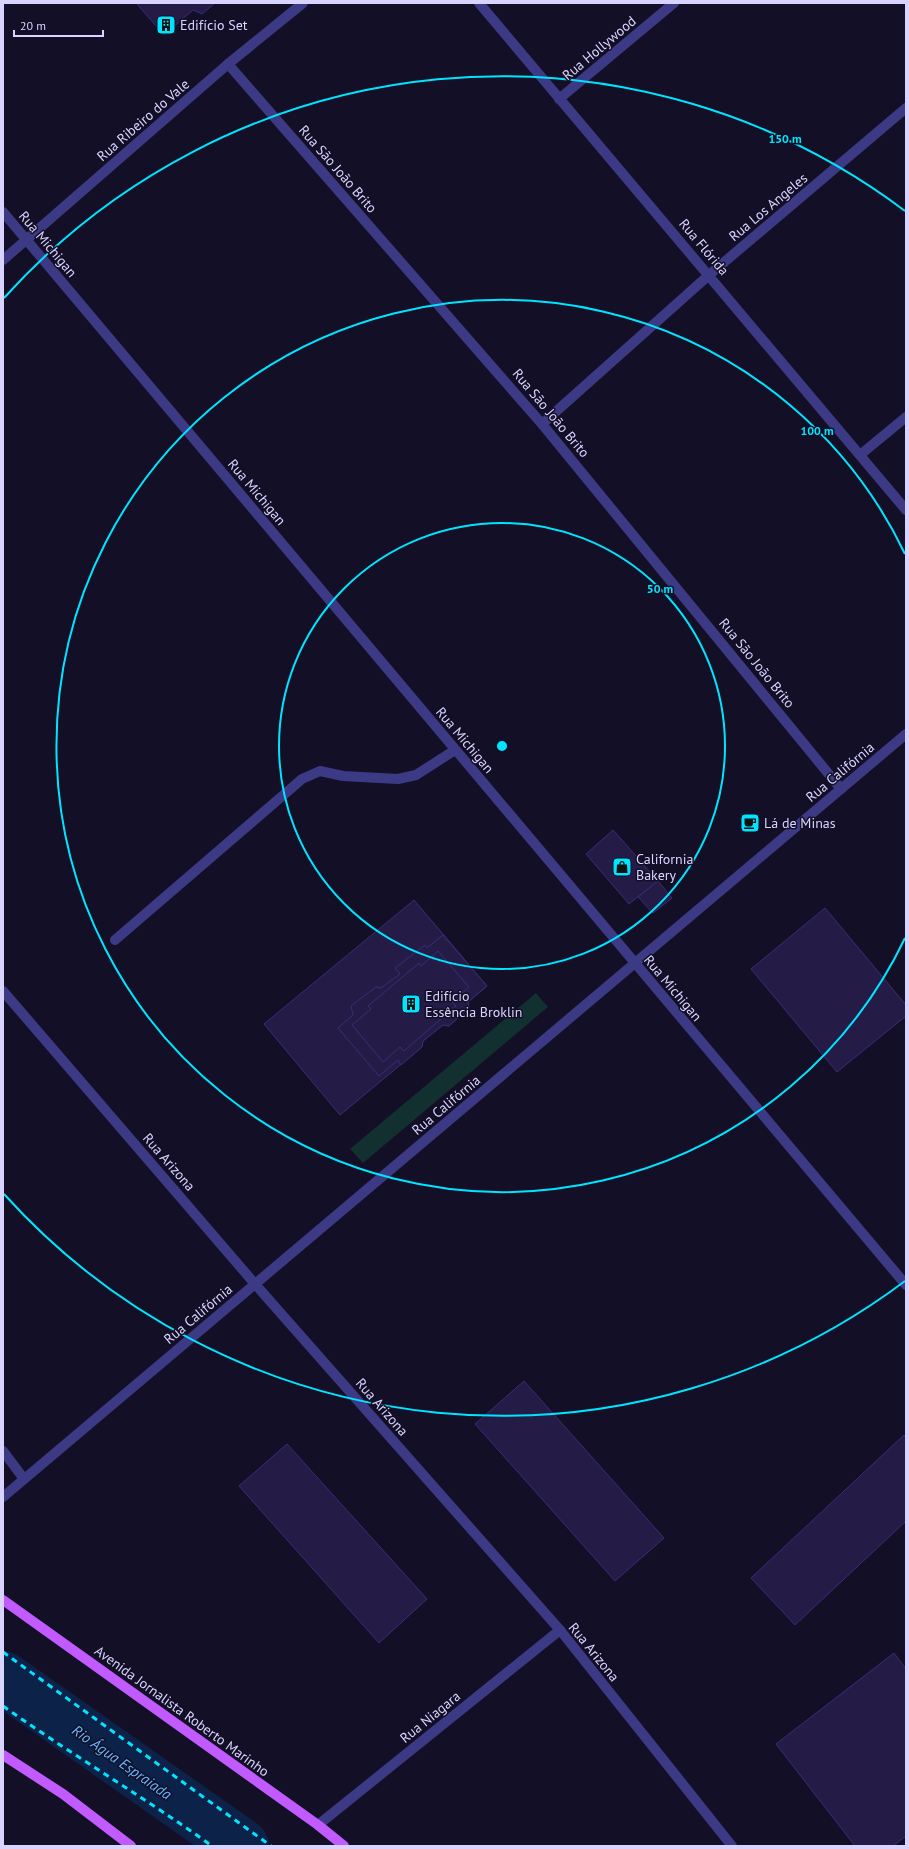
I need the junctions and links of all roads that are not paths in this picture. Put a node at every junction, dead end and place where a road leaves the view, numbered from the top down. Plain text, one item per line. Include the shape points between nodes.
1 (304, 3) edge
2 (478, 3) edge
3 (674, 3) edge
4 (228, 64) junction
5 (560, 99) junction
6 (906, 108) edge
7 (3, 212) edge
8 (27, 240) junction
9 (3, 260) edge
10 (709, 275) junction
11 (906, 417) edge
12 (542, 424) junction
13 (860, 455) junction
14 (906, 510) edge
15 (906, 734) edge
16 (456, 750) junction
17 (841, 789) junction
18 (115, 940) dead end
19 (634, 964) junction
20 (3, 991) edge
21 (255, 1284) junction
22 (906, 1285) edge
23 (3, 1451) edge
24 (24, 1479) junction
25 (3, 1497) edge
26 (3, 1600) edge
27 (560, 1630) junction
28 (3, 1755) edge
29 (318, 1825) junction
30 (129, 1846) edge
31 (344, 1846) edge
32 (732, 1846) edge

1 - 4 street, Rua Ribeiro do Vale
2 - 5 street, Rua Flórida
3 - 5 street, Rua Hollywood
4 - 8 street, Rua Ribeiro do Vale
4 - 12 street, Rua São João Brito
5 - 10 street, Rua Flórida
6 - 10 street, Rua Los Angeles
7 - 8 street, Rua Michigan
8 - 9 street, Rua Ribeiro do Vale
8 - 16 street, Rua Michigan
10 - 12 street, Rua Los Angeles
10 - 13 street, Rua Flórida
11 - 13 street
12 - 17 street, Rua São João Brito
13 - 14 street, Rua Flórida
15 - 17 street, Rua Califórnia
16 - 18 street via 416,775 398,779 343,776 320,771 302,778
16 - 19 street, Rua Michigan
17 - 19 street, Rua Califórnia
19 - 21 street, Rua Califórnia
19 - 22 street, Rua Michigan
20 - 21 street, Rua Arizona
21 - 24 street, Rua Califórnia
21 - 27 street, Rua Arizona
23 - 24 street
24 - 25 street, Rua Califórnia
26 - 29 main road, Avenida Jornalista Roberto Marinho
27 - 29 street, Rua Niagara
27 - 32 street, Rua Arizona
28 - 30 main road via 63,1794
29 - 31 main road, Avenida Jornalista Roberto Marinho

